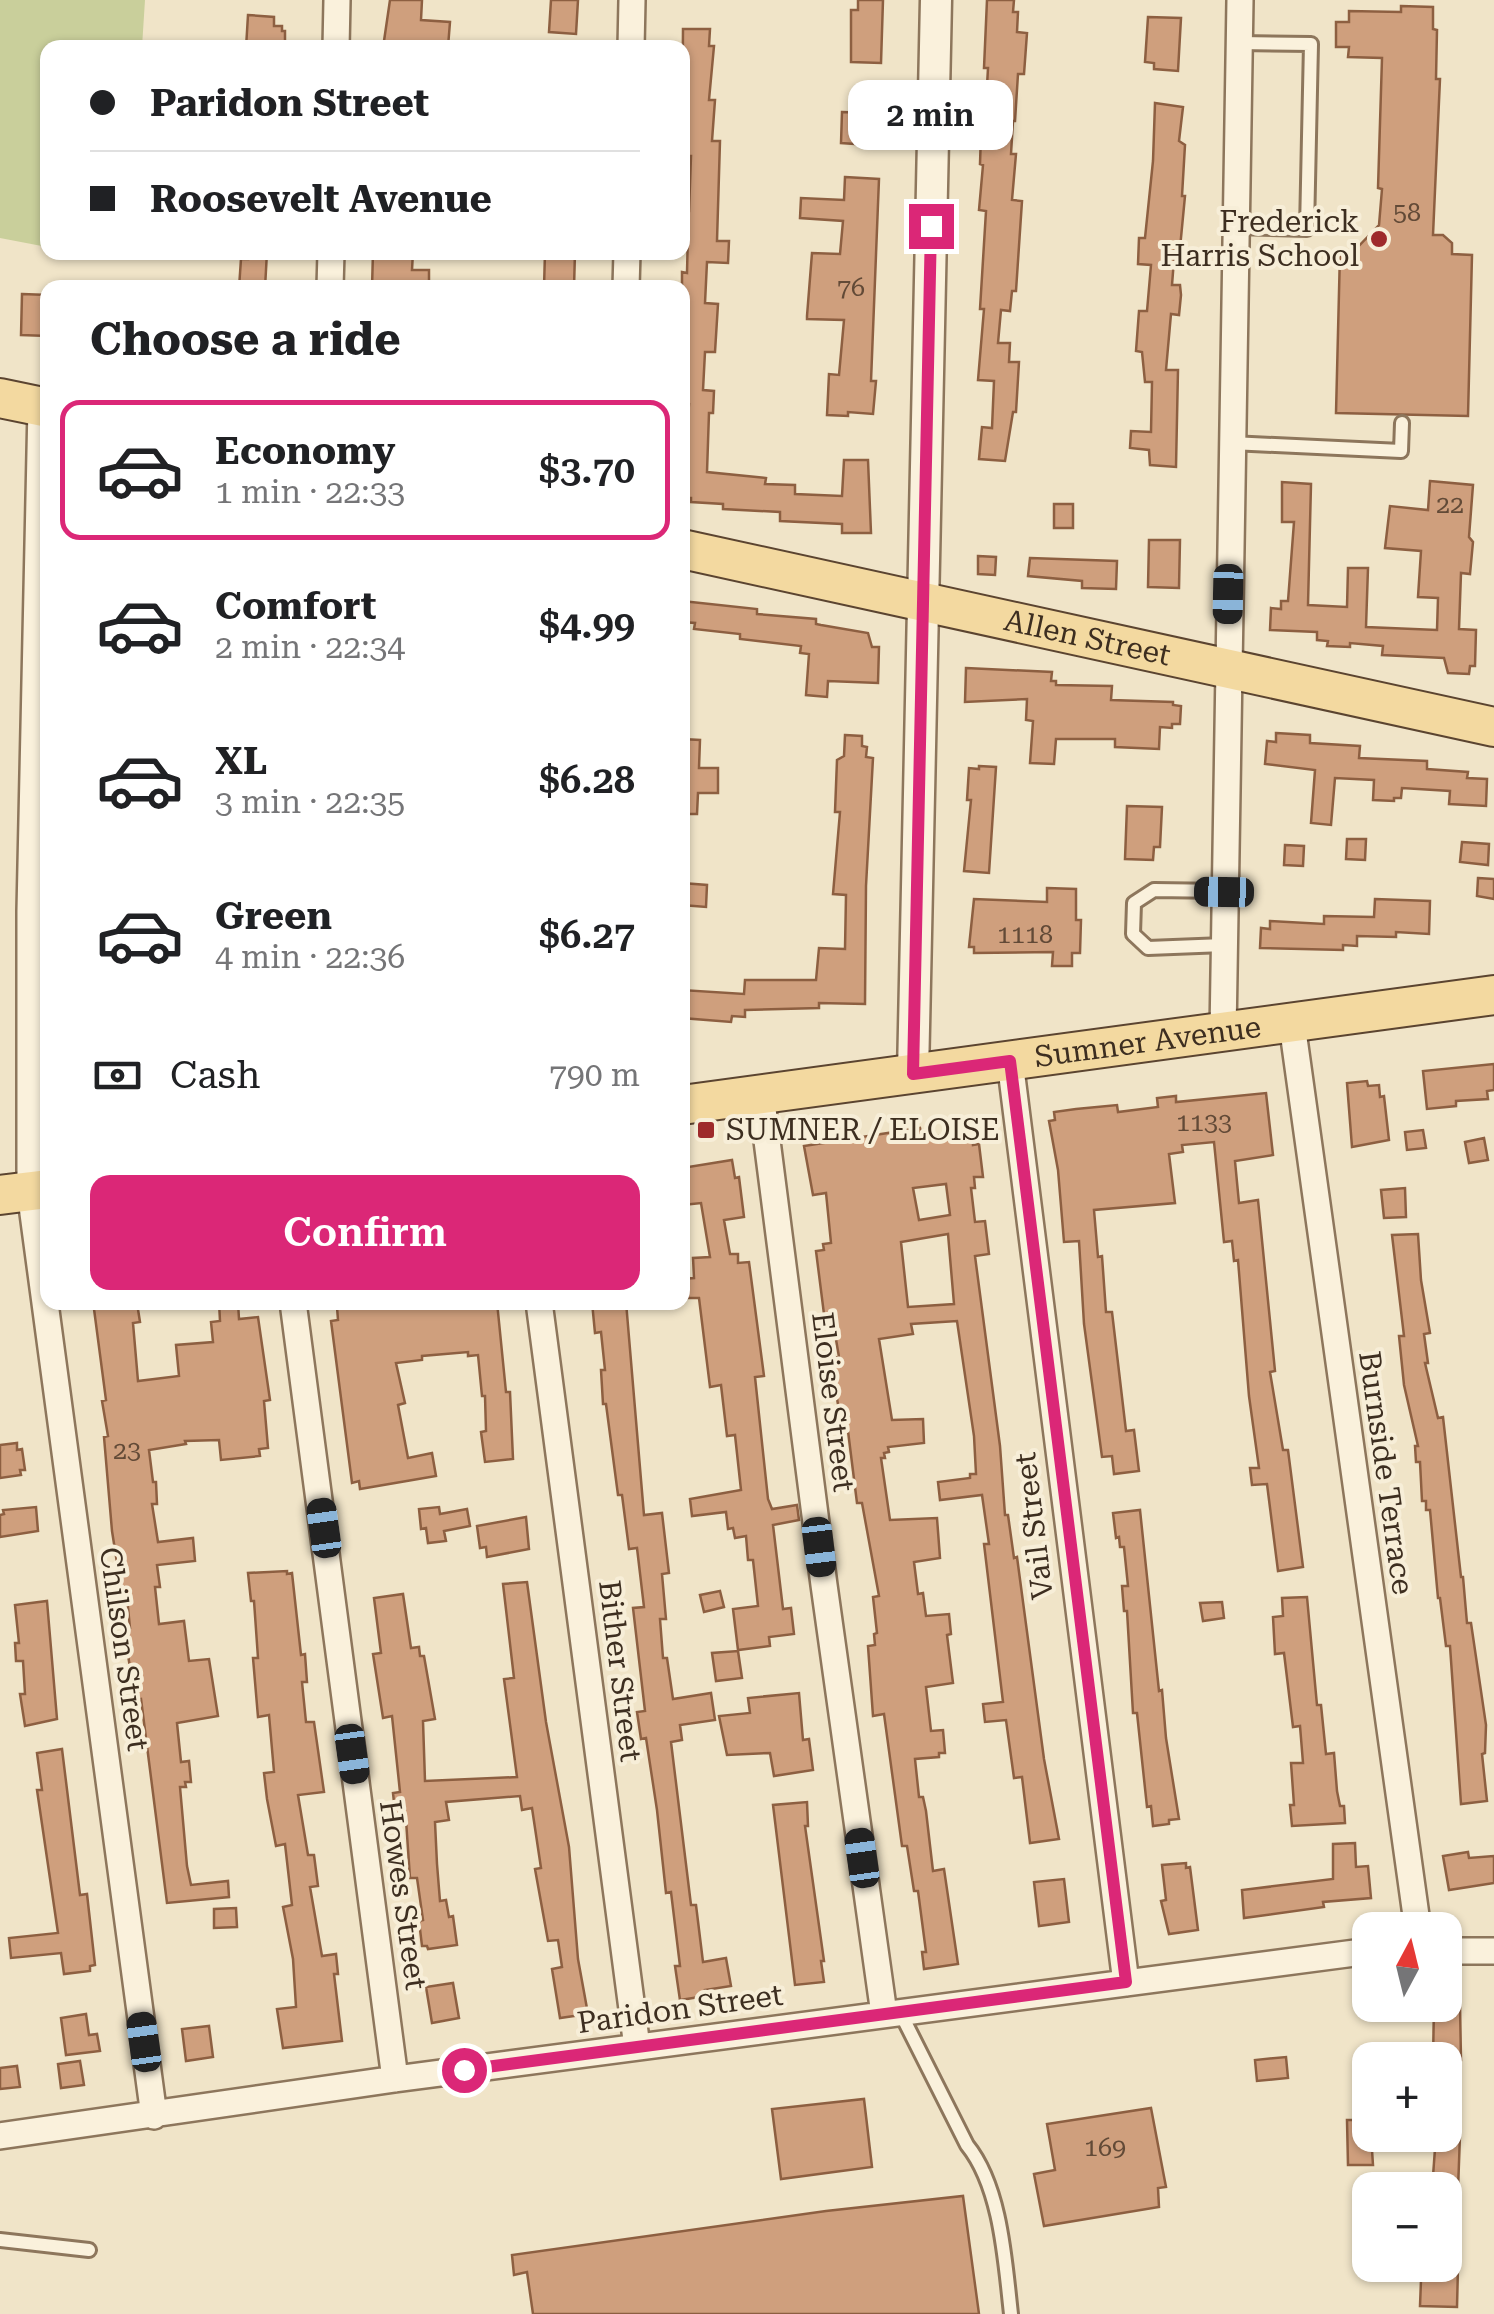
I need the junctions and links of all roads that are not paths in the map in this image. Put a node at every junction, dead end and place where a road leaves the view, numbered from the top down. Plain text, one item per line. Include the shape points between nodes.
1 (338, 0) edge
2 (632, 0) edge
3 (936, 0) edge
4 (1240, 0) edge
5 (336, 40) edge
6 (631, 40) edge
7 (1238, 43) junction
8 (1234, 228) junction
9 (0, 398) edge
10 (40, 406) edge
11 (1402, 423) dead end
12 (1231, 443) junction
13 (690, 551) edge
14 (40, 556) edge
15 (922, 603) junction
16 (1227, 669) junction
17 (1494, 727) edge
18 (1224, 892) junction
19 (1224, 945) junction
20 (1494, 995) edge
21 (1292, 1024) junction
22 (1223, 1034) junction
23 (1010, 1061) junction
24 (913, 1074) junction
25 (761, 1094) junction
26 (690, 1103) edge
27 (26, 1192) edge
28 (40, 1293) edge
29 (42, 1310) edge
30 (295, 1310) edge
31 (540, 1310) edge
32 (1415, 1912) edge
33 (1462, 1951) edge
34 (1494, 1951) edge
35 (1352, 1953) edge
36 (1126, 1982) junction
37 (892, 2013) junction
38 (637, 2047) junction
39 (395, 2079) junction
40 (154, 2116) junction
41 (0, 2136) edge
42 (0, 2240) edge
43 (89, 2250) dead end
44 (1012, 2314) edge

1 - 5 street
2 - 6 street
3 - 15 street
4 - 7 street
7 - 8 street
7 - 8 lane via 1311,44 1307,229
8 - 12 street
9 - 10 main road
11 - 12 lane via 1401,451
12 - 16 street
13 - 15 main road, Allen Street
14 - 27 street, Chilson Street
15 - 16 main road, Allen Street
15 - 24 street
16 - 17 main road, Allen Street
16 - 18 street
18 - 19 street
18 - 19 lane via 1154,890 1134,904 1133,934 1148,948
19 - 22 street
20 - 21 main road, Sumner Avenue
21 - 22 main road, Sumner Avenue
21 - 32 street, Burnside Terrace
22 - 23 main road, Sumner Avenue
23 - 24 main road, Sumner Avenue
23 - 36 street, Vail Street
24 - 25 main road, Sumner Avenue
25 - 26 main road, Sumner Avenue
25 - 37 street, Eloise Street via 824,1585
27 - 28 street, Chilson Street
29 - 40 street, Chilson Street
30 - 39 street, Howes Street
31 - 38 street, Bither Street
33 - 34 street
35 - 36 street, Paridon Street
36 - 37 street, Paridon Street
37 - 38 street, Paridon Street
37 - 44 lane via 980,2160 1002,2236
38 - 39 street, Paridon Street
39 - 40 street, Paridon Street
40 - 41 street, Paridon Street
42 - 43 lane

